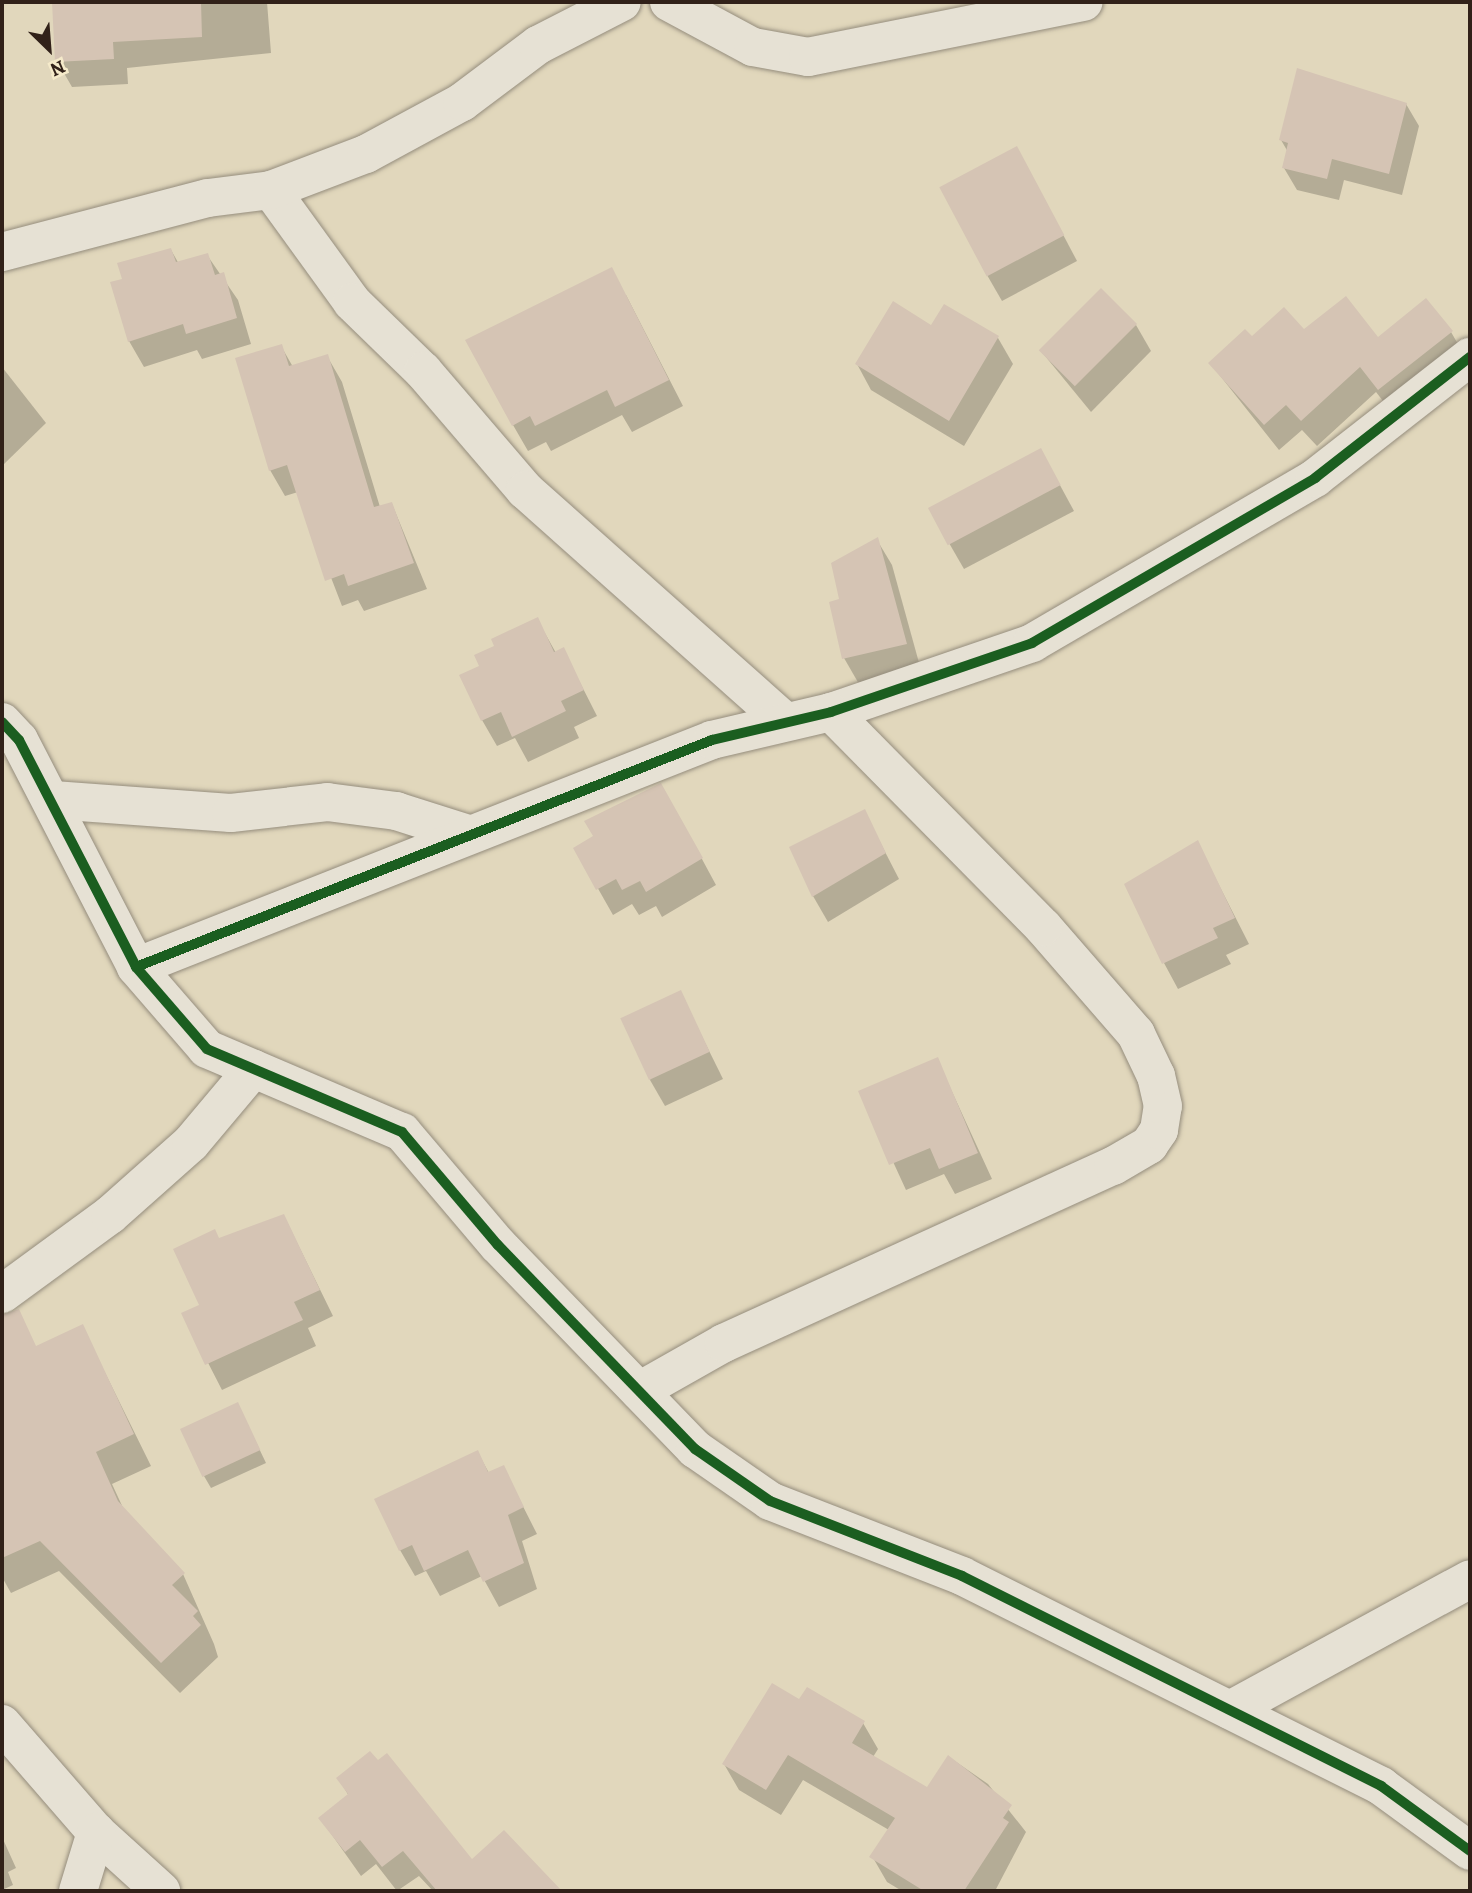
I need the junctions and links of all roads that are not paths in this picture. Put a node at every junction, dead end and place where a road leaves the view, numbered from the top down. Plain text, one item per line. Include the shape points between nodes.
1 (622, 2) edge
2 (669, 2) edge
3 (1084, 2) edge
4 (271, 190) junction
5 (2, 252) edge
6 (1470, 357) edge
7 (831, 712) junction
8 (783, 720) junction
9 (2, 722) edge
10 (53, 800) junction
11 (465, 833) junction
12 (136, 967) junction
13 (253, 1069) junction
14 (2, 1294) edge
15 (639, 1391) junction
16 (1470, 1579) edge
17 (1230, 1710) junction
18 (2, 1724) edge
19 (96, 1832) junction
20 (1470, 1851) edge
21 (78, 1891) edge
22 (161, 1891) edge

1 - 4 street via 538,45 462,102 366,154
2 - 3 street via 753,47 808,57
4 - 5 street via 208,198
4 - 8 street via 352,302 423,371 525,490
6 - 7 street via 1315,478 1032,643
7 - 8 street
7 - 15 street via 1043,927 1136,1034 1156,1076 1163,1106 1159,1130 1149,1145 1113,1166 724,1343
8 - 11 street via 712,740
9 - 10 street via 19,740
10 - 11 street via 231,813 327,802 396,811
10 - 12 street
11 - 12 street via 286,911
12 - 13 street via 207,1049
13 - 14 street via 191,1143 110,1215
13 - 15 street via 402,1132 498,1245
15 - 17 street via 695,1449 770,1501 962,1576
16 - 17 street
17 - 20 street via 1381,1786
18 - 19 street
19 - 21 street
19 - 22 street

